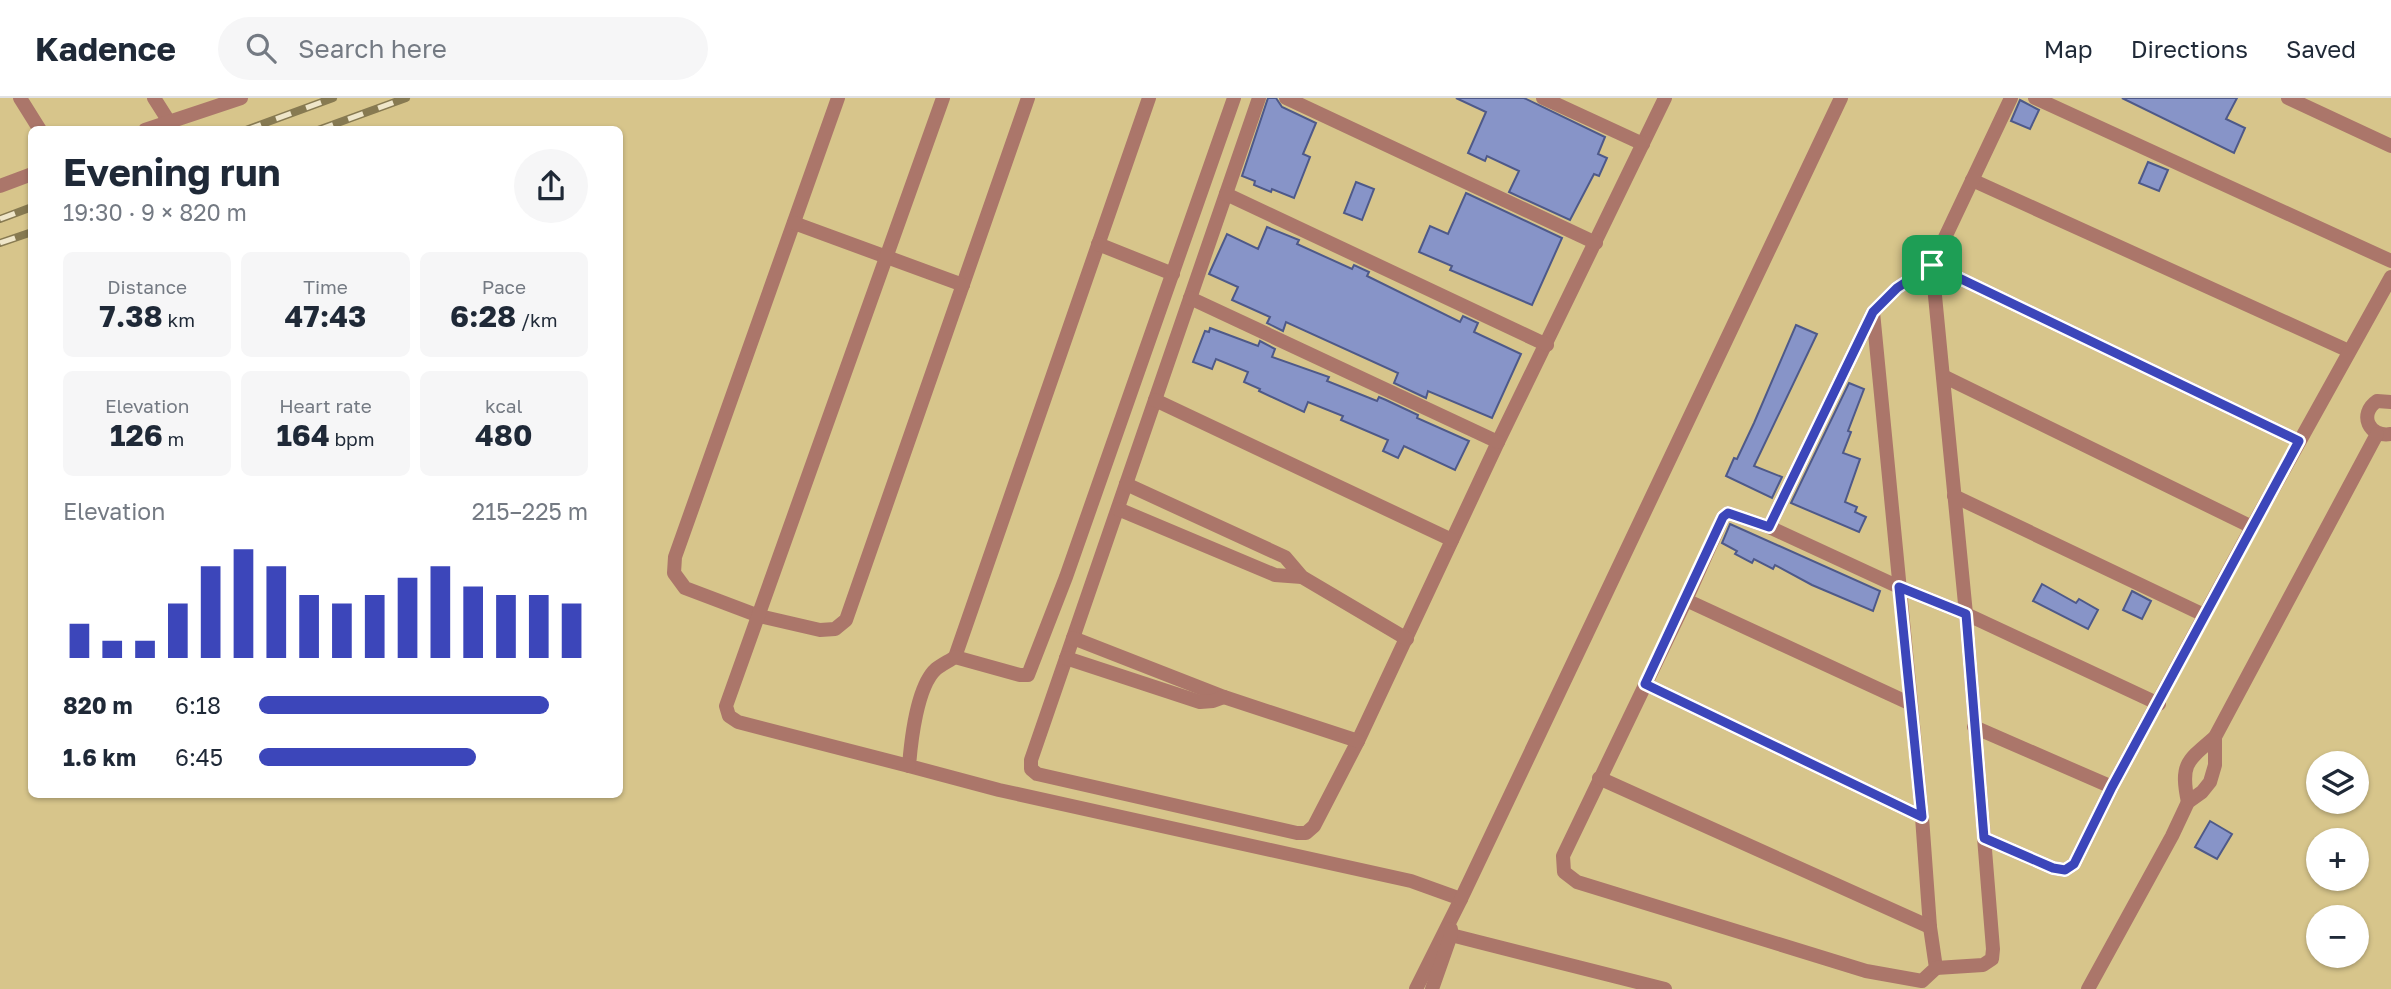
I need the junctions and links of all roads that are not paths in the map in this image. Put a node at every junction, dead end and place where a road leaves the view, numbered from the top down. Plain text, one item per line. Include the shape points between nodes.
1 (20, 98) edge
2 (154, 98) edge
3 (241, 98) edge
4 (838, 98) edge
5 (943, 98) edge
6 (1028, 98) edge
7 (1149, 98) edge
8 (1234, 98) edge
9 (1259, 98) edge
10 (1286, 98) edge
11 (1543, 98) edge
12 (1665, 98) edge
13 (1841, 98) edge
14 (2011, 98) edge
15 (2035, 98) edge
16 (2288, 98) edge
17 (168, 120) junction
18 (38, 126) edge
19 (154, 126) edge
20 (1643, 144) junction
21 (2391, 146) edge
22 (28, 176) edge
23 (1972, 180) junction
24 (0, 186) edge
25 (1226, 194) junction
26 (793, 223) junction
27 (1595, 243) junction
28 (1098, 244) junction
29 (887, 257) junction
30 (2391, 261) edge
31 (1932, 265) junction
32 (1173, 274) junction
33 (2391, 277) edge
34 (962, 285) junction
35 (1190, 298) junction
36 (1873, 312) junction
37 (1547, 345) junction
38 (2349, 351) junction
39 (1943, 376) junction
40 (1155, 400) junction
41 (2391, 402) edge
42 (2384, 434) edge
43 (2299, 441) junction
44 (1498, 442) junction
45 (1126, 484) junction
46 (1954, 496) junction
47 (1118, 509) junction
48 (1769, 527) junction
49 (2252, 527) junction
50 (1452, 540) junction
51 (1302, 577) junction
52 (1899, 587) junction
53 (1686, 600) junction
54 (1966, 614) junction
55 (2204, 615) junction
56 (759, 616) junction
57 (1073, 638) junction
58 (1407, 639) junction
59 (955, 657) junction
60 (1066, 658) junction
61 (1645, 684) junction
62 (1224, 696) junction
63 (1911, 704) junction
64 (2159, 704) junction
65 (1974, 727) junction
66 (2215, 737) junction
67 (1358, 741) junction
68 (909, 766) junction
69 (1600, 778) junction
70 (2112, 787) junction
71 (2188, 802) junction
72 (1922, 817) junction
73 (1984, 838) junction
74 (1461, 899) junction
75 (1930, 927) junction
76 (1451, 928) junction
77 (1936, 968) junction
78 (1416, 989) edge
79 (1432, 989) edge
80 (1665, 989) edge
81 (2088, 989) edge

1 - 18 street
2 - 17 street
3 - 17 street
4 - 26 street
5 - 29 street
6 - 34 street
7 - 28 street
8 - 32 street
9 - 25 street
10 - 27 street
11 - 20 street
12 - 20 street
13 - 74 street
14 - 23 street
15 - 30 street
16 - 21 street
17 - 19 street
20 - 27 street
22 - 24 street
23 - 31 street
23 - 38 street
25 - 35 street
25 - 37 street
26 - 29 street
26 - 56 street via 674,573 685,588
27 - 37 street
28 - 32 street
28 - 59 street
29 - 34 street
29 - 56 street
31 - 36 street via 1897,288
31 - 39 street
31 - 43 street
32 - 59 street via 1028,675
33 - 38 street
34 - 56 street via 846,620 835,629 820,630
35 - 40 street
35 - 44 street
36 - 48 street
36 - 52 street
37 - 44 street
38 - 43 street
39 - 46 street
39 - 49 street
40 - 45 street
40 - 50 street
41 - 42 street via 2377,401 2368,411 2368,424
42 - 66 street
43 - 49 street
44 - 50 street
45 - 47 street
45 - 51 street via 1285,557
46 - 54 street
46 - 55 street
47 - 51 street via 1275,575
47 - 57 street
48 - 52 street
48 - 53 street via 1728,513 1723,517
49 - 55 street
50 - 58 street
51 - 58 street
52 - 54 street
52 - 63 street
53 - 61 street
53 - 63 street
54 - 64 street
54 - 65 street
55 - 64 street
56 - 68 street via 726,706 729,716
57 - 60 street
57 - 62 street
58 - 67 street
59 - 68 street via 934,671 920,699
60 - 62 street via 1200,702
60 - 67 street via 1031,760 1031,769 1037,774 1306,833 1314,826
61 - 69 street
61 - 72 street
62 - 67 street
63 - 72 street
64 - 70 street
65 - 70 street
65 - 73 street
66 - 71 street via 2210,782
66 - 71 street via 2194,755 2184,772
68 - 74 street via 1411,881
69 - 75 street
69 - 77 street via 1563,856 1564,872 1577,882 1866,971 1922,981
70 - 73 street via 2074,864 2065,870
71 - 81 street
72 - 75 street
73 - 77 street via 1992,959 1983,965
74 - 76 street
75 - 77 street
76 - 78 street via 1443,932
76 - 79 street
76 - 80 street

